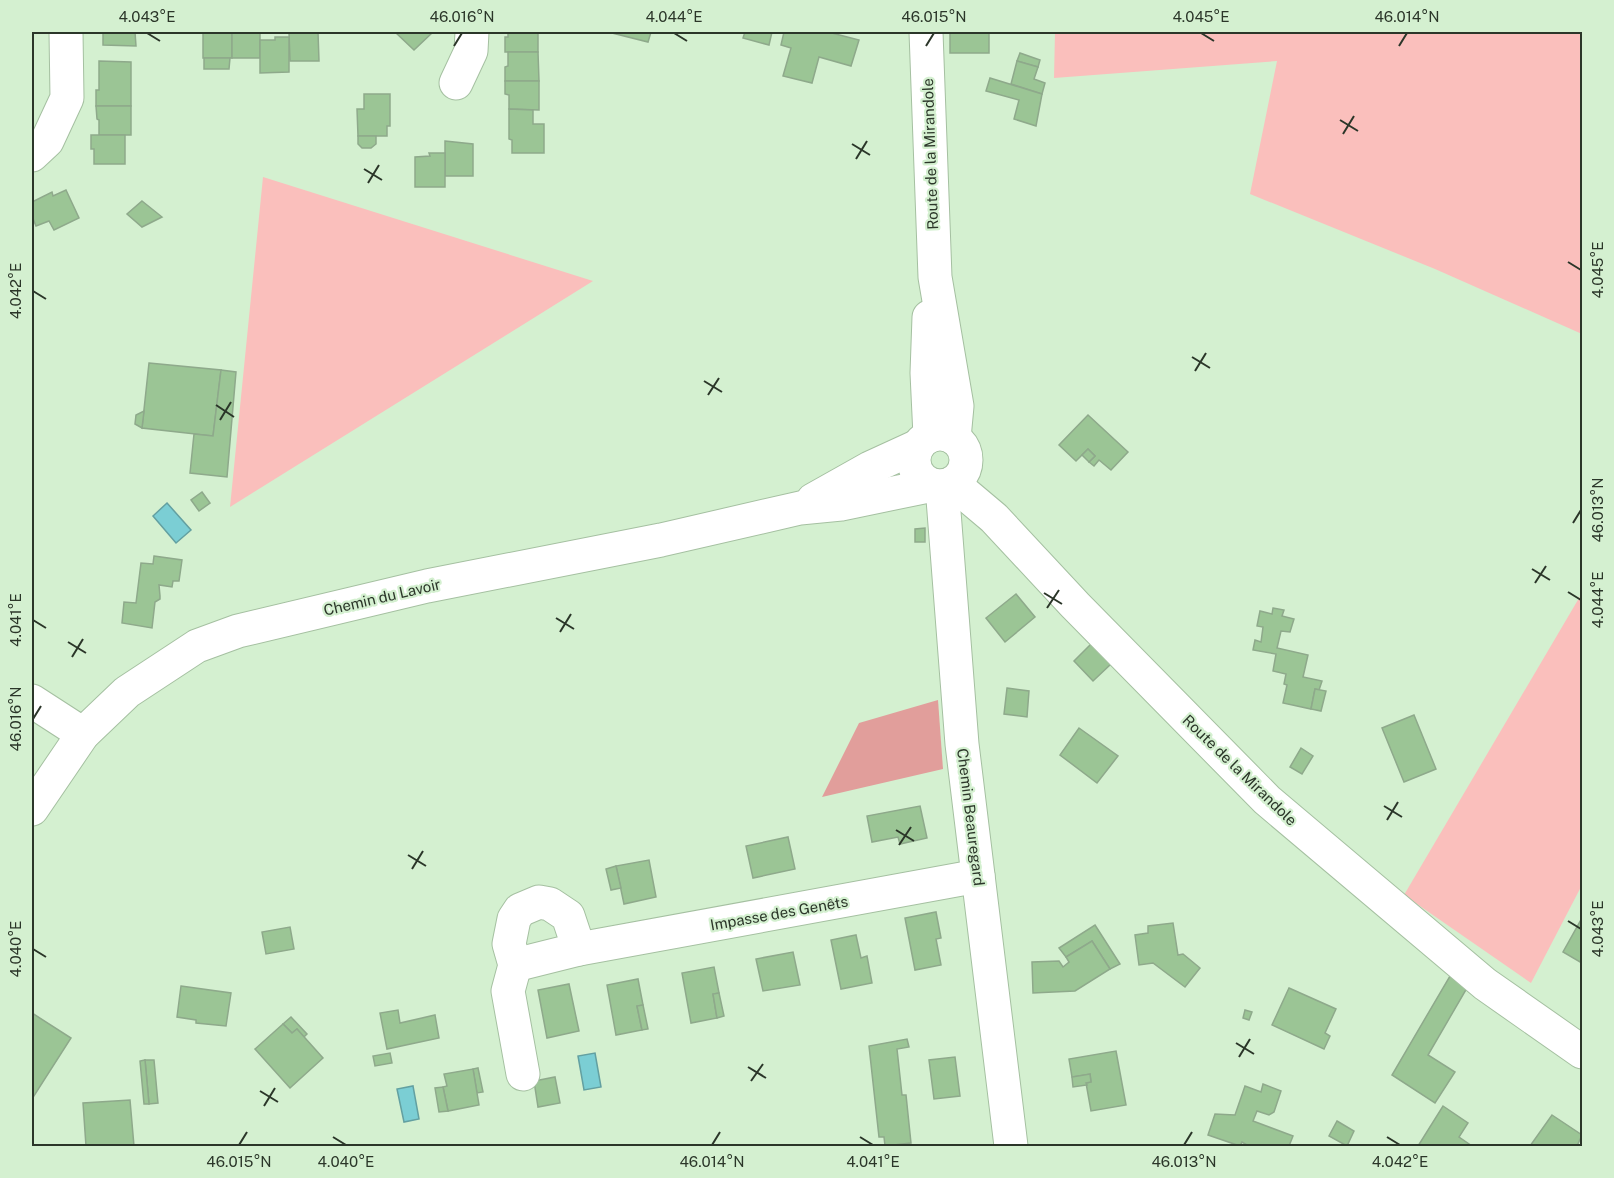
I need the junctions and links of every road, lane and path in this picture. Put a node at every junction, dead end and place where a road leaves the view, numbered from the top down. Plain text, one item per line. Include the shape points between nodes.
1 (66, 32) edge
2 (472, 32) edge
3 (926, 32) edge
4 (456, 83) dead end
5 (32, 155) edge
6 (934, 440) junction
7 (942, 485) junction
8 (800, 508) junction
9 (32, 701) edge
10 (83, 734) junction
11 (32, 809) edge
12 (978, 876) junction
13 (579, 949) junction
14 (515, 965) junction
15 (1582, 1052) edge
16 (523, 1074) dead end
17 (1011, 1146) edge

1 - 5 street via 67,98 47,141
2 - 4 street via 471,51
3 - 6 street, Route de la Mirandole via 935,277 957,406
6 - 7 street via 914,462 920,476
6 - 7 street via 960,443 966,458 962,473
6 - 8 street, Chemin du Lavoir via 870,468
7 - 8 street, Chemin du Lavoir
7 - 12 street, Chemin Beauregard via 962,744
7 - 15 street, Route de la Mirandole via 956,486 994,518 1267,800 1485,984
8 - 10 street, Chemin du Lavoir via 427,586 238,631 197,646 126,692
9 - 10 street
10 - 11 street, Chemin du Lavoir
12 - 13 street, Impasse des Genêts
12 - 17 street, Chemin Beauregard
13 - 14 street, Impasse des Genêts
13 - 14 street via 568,916 539,902 520,910 514,919 509,944
14 - 16 street via 508,991

